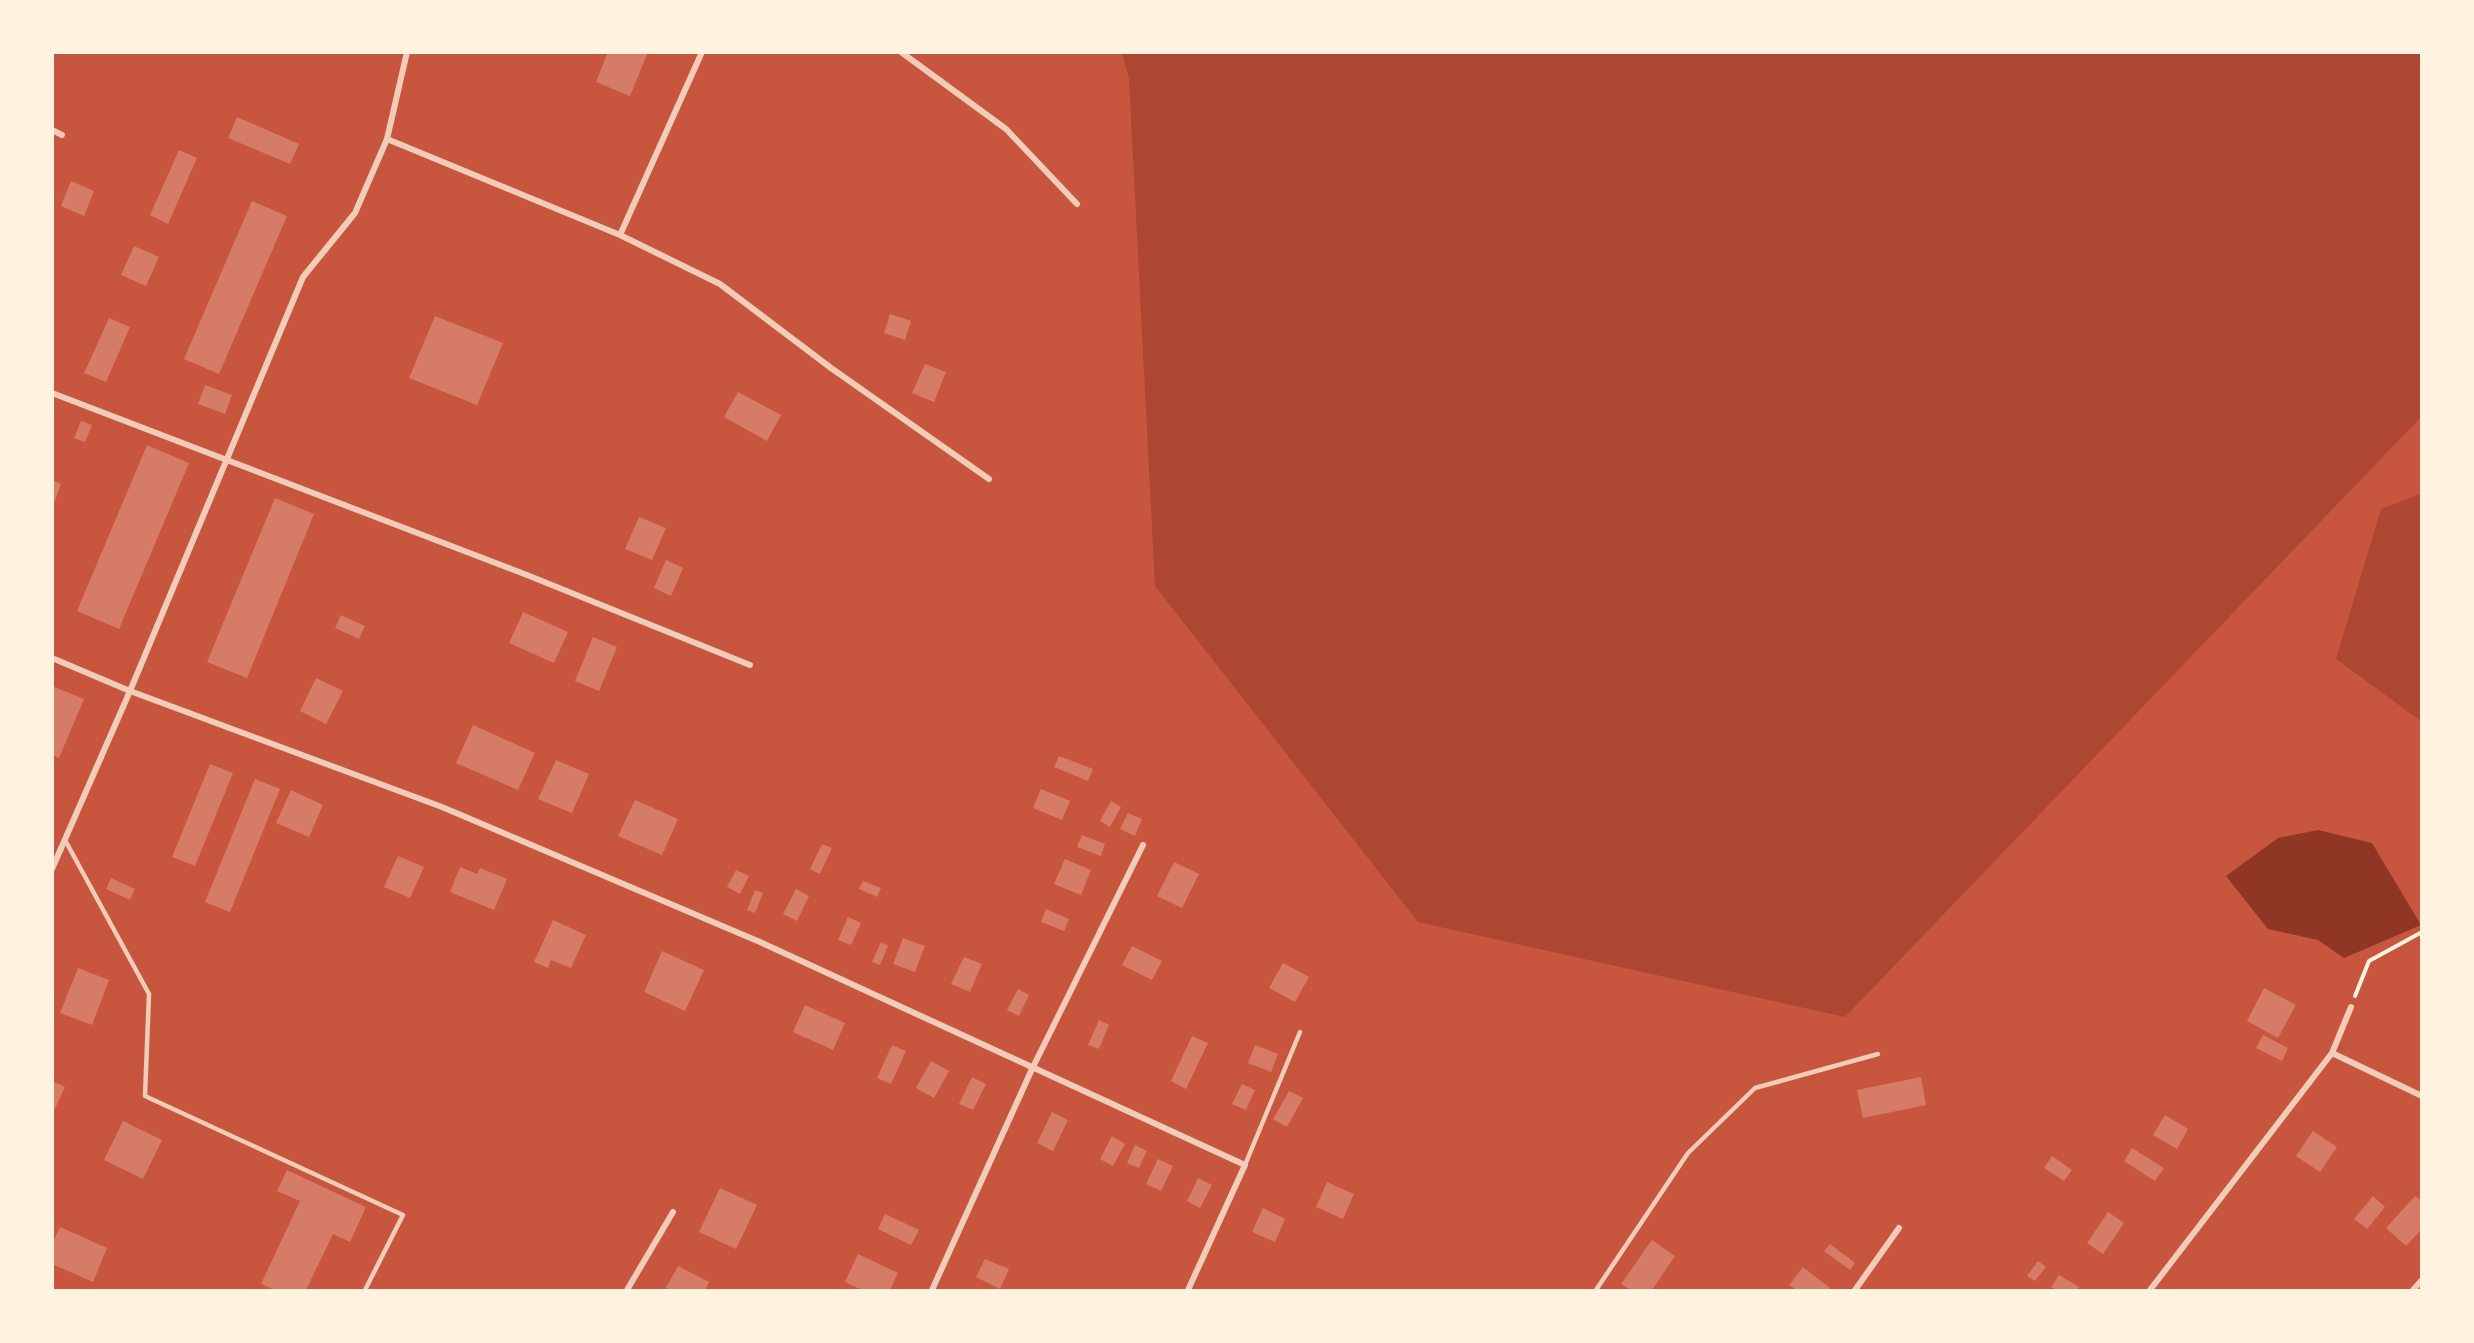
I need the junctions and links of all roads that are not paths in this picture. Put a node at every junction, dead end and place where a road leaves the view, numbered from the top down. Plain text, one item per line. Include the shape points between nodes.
1 (407, 52) edge
2 (702, 52) edge
3 (901, 52) edge
4 (52, 130) edge
5 (62, 135) dead end
6 (387, 139) junction
7 (1077, 204) dead end
8 (620, 235) junction
9 (52, 393) edge
10 (228, 460) junction
11 (989, 479) dead end
12 (52, 658) edge
13 (750, 665) dead end
14 (130, 691) junction
15 (65, 840) junction
16 (1143, 845) dead end
17 (52, 869) edge
18 (2351, 1007) road end
19 (1300, 1032) dead end
20 (1878, 1053) dead end
21 (2332, 1053) junction
22 (1032, 1069) junction
23 (2421, 1096) edge
24 (1245, 1165) junction
25 (673, 1212) dead end
26 (1899, 1228) dead end
27 (2421, 1280) edge
28 (365, 1290) edge
29 (627, 1290) edge
30 (932, 1290) edge
31 (1188, 1290) edge
32 (1596, 1290) edge
33 (1855, 1290) edge
34 (2150, 1290) edge
35 (2413, 1290) edge

1 - 6 street
2 - 8 street
3 - 7 street via 1006,129
4 - 5 street
6 - 8 street
6 - 10 street via 355,213 303,277
8 - 11 street via 720,284
9 - 10 street
10 - 13 street
10 - 14 street
12 - 14 street
14 - 15 street
14 - 22 street via 453,812 760,942
15 - 17 street
15 - 28 lane via 149,994 145,1096 403,1215
16 - 22 street
18 - 21 street
19 - 24 lane
20 - 32 lane via 1755,1088 1688,1153
21 - 23 street
21 - 34 street
22 - 24 street
22 - 30 street
24 - 31 street
25 - 29 street
26 - 33 street
27 - 35 street

